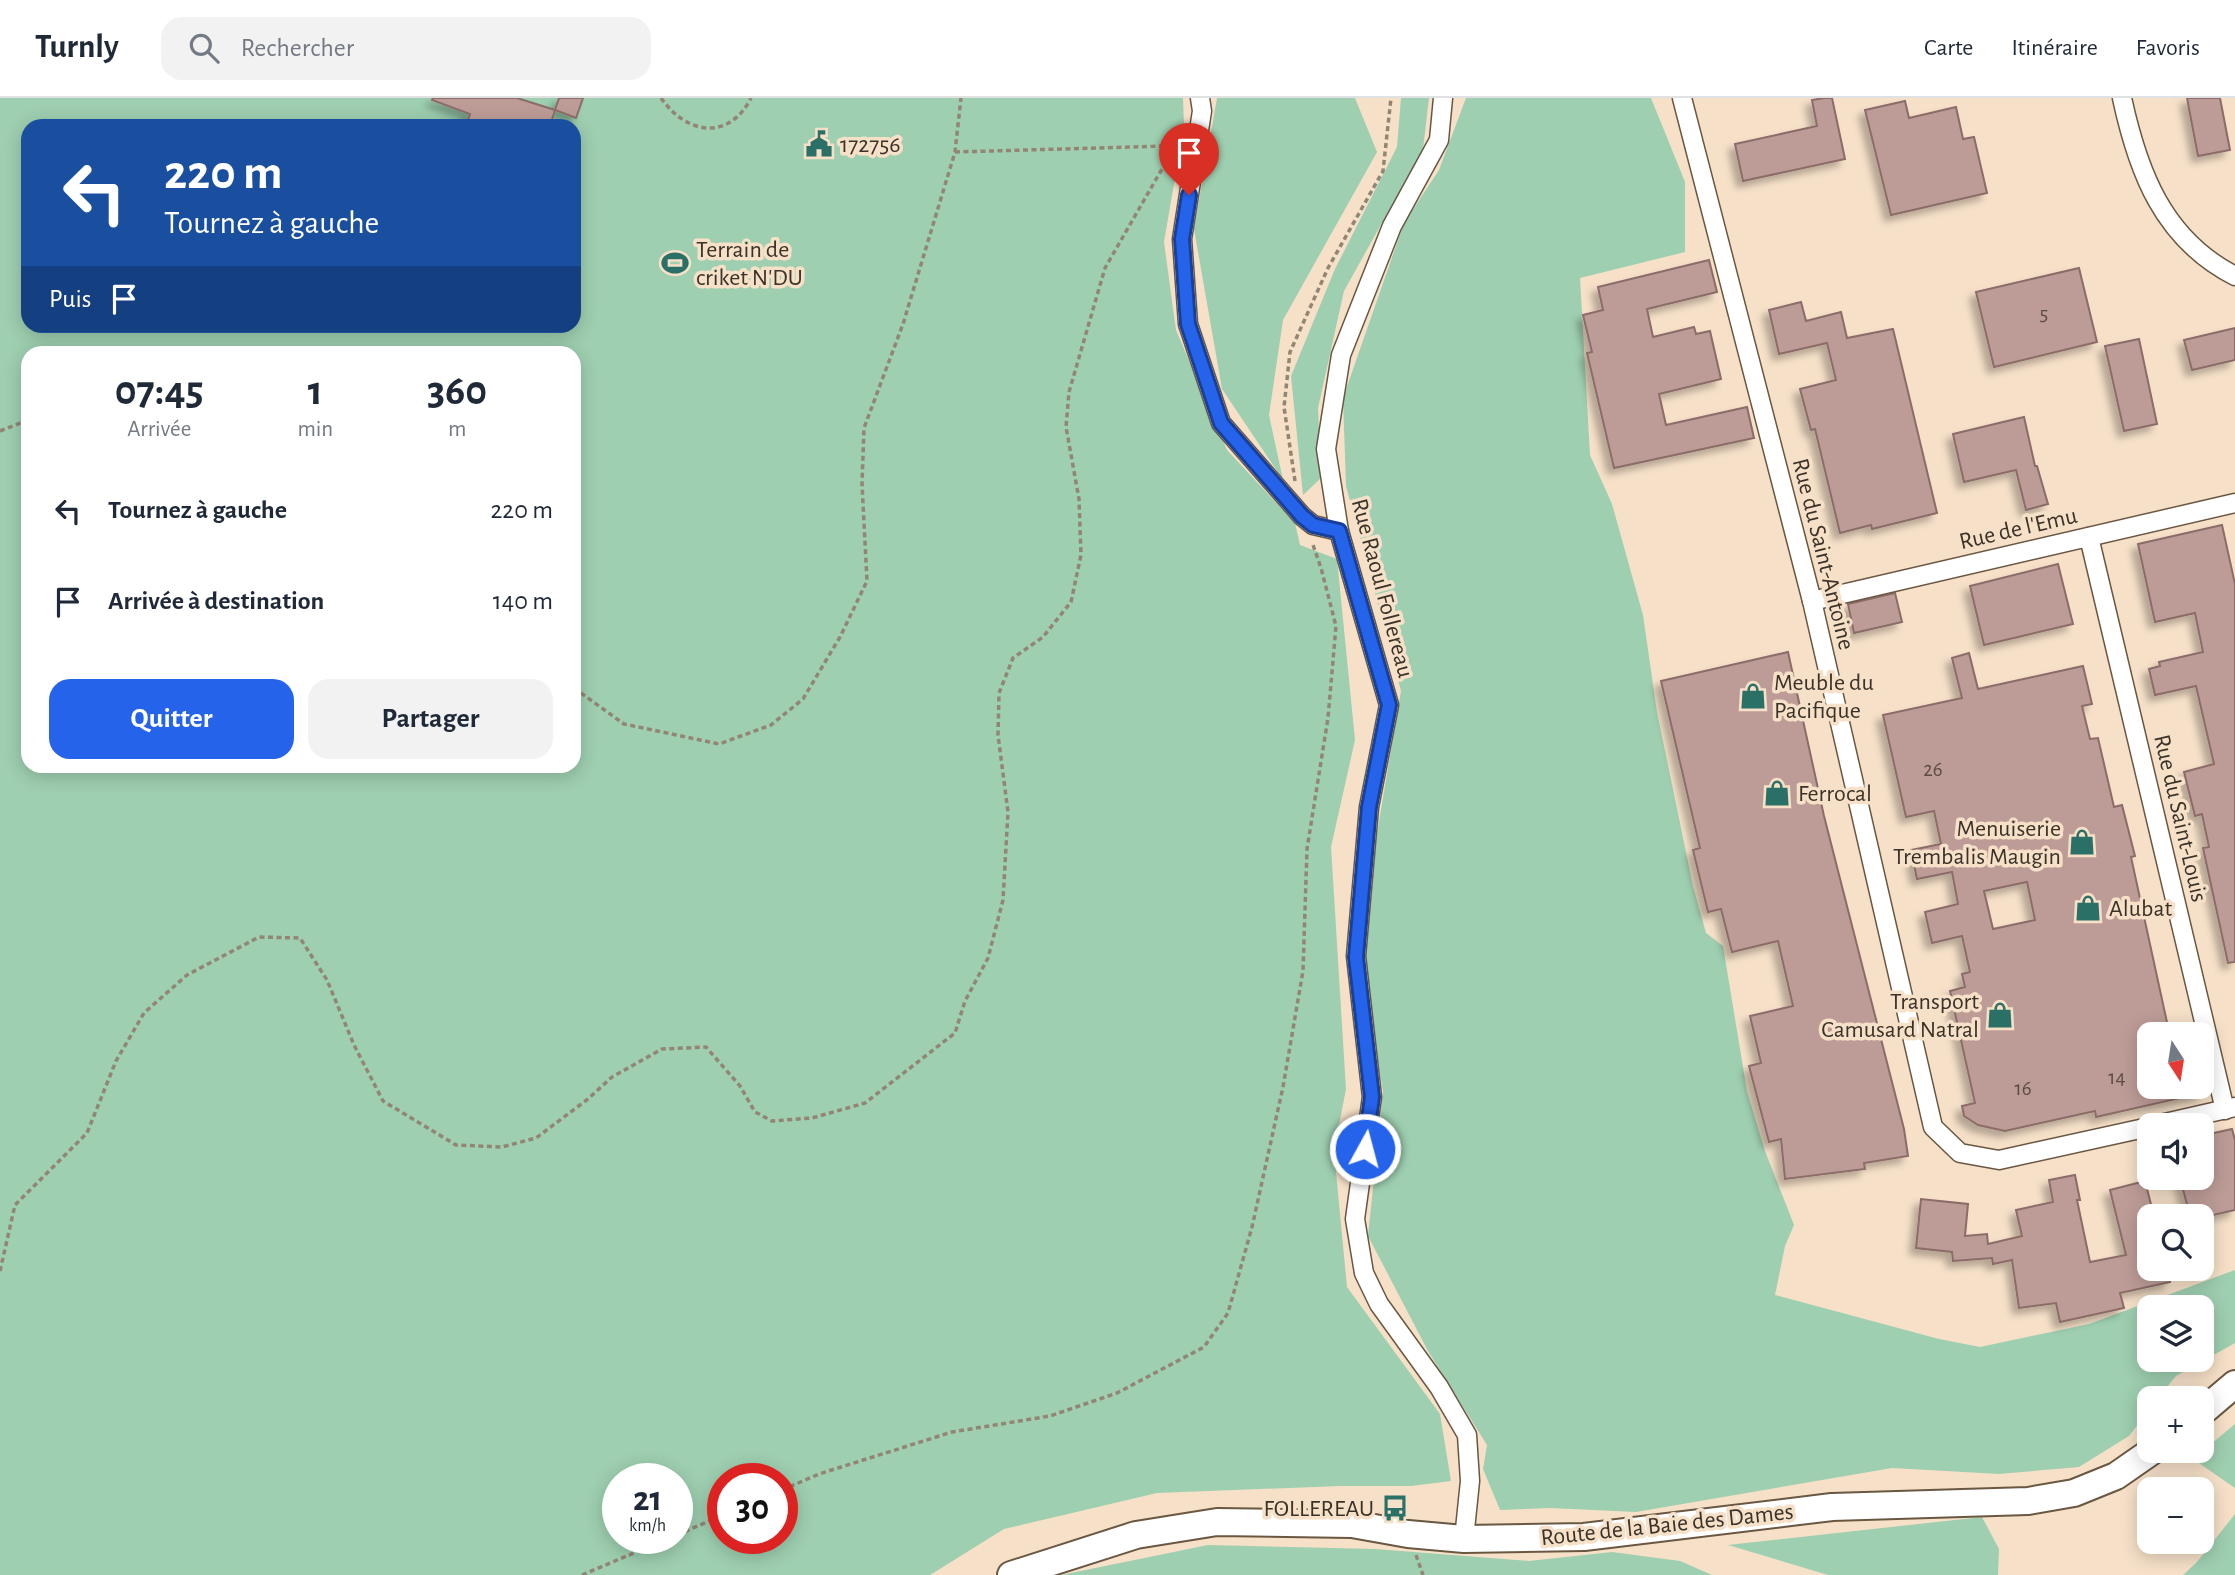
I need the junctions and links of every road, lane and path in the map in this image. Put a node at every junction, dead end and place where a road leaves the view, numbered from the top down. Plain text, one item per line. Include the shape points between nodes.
1 (661, 98) edge
2 (751, 98) edge
3 (961, 98) edge
4 (1391, 98) edge
5 (1444, 98) edge
6 (1682, 98) edge
7 (2122, 98) edge
8 (1202, 102) edge
9 (1168, 146) junction
10 (1196, 150) junction
11 (955, 152) junction
12 (2235, 276) edge
13 (21, 423) edge
14 (0, 431) edge
15 (1296, 482) dead end
16 (2235, 503) edge
17 (1302, 516) junction
18 (1339, 531) junction
19 (2090, 537) junction
20 (1812, 601) junction
21 (581, 693) edge
22 (2230, 1109) edge
23 (2212, 1113) edge
24 (2137, 1130) edge
25 (0, 1271) edge
26 (2235, 1384) edge
27 (2214, 1402) edge
28 (2137, 1461) edge
29 (798, 1483) edge
30 (1464, 1539) junction
31 (632, 1554) edge
32 (583, 1575) edge
33 (1011, 1575) edge

1 - 2 path via 696,128 715,128 739,118
3 - 11 path
4 - 15 path via 1383,171 1328,268 1290,352 1284,407
5 - 18 street, Rue Raoul Follereau via 1439,140 1392,226 1341,355 1326,449
6 - 20 street, Rue du Saint-Antoine
7 - 12 street via 2132,143 2151,193 2182,235
8 - 10 street
9 - 10 path
9 - 11 path
9 - 25 path via 1166,162 1105,268 1069,392 1066,427 1079,499 1081,555 1071,602 1043,638 1013,658 999,693 1008,812 1003,900 988,958 965,1001 955,1033 865,1103 812,1118 772,1121 755,1112 740,1086 706,1047 662,1049 612,1077 536,1138 502,1147 456,1145 383,1101 327,980 300,938 259,937 187,975 144,1013 116,1061 87,1133 15,1205
10 - 17 street via 1182,239 1188,324 1221,423
11 - 21 path via 903,324 864,428 867,581 803,699 771,725 719,744 624,724
13 - 14 path
16 - 19 street, Rue de l'Emu
17 - 18 street via 1313,525
17 - 29 path via 1336,626 1328,718 1307,849 1303,971 1283,1087 1228,1313 1204,1347 1117,1393 1050,1416 952,1432
18 - 30 street, Rue Raoul Follereau via 1389,705 1369,807 1356,957 1372,1097 1355,1219 1364,1273 1380,1304 1467,1435 1471,1481
19 - 20 street, Rue de l'Emu
19 - 22 street, Rue du Saint-Louis
20 - 24 street, Rue du Saint-Antoine via 1933,1127 1960,1153 1998,1160
22 - 23 street
26 - 27 main road
28 - 30 main road, Route de la Baie des Dames via 2116,1476 2074,1493 2028,1500 1832,1507 1584,1537
30 - 33 main road, Route de la Baie des Dames via 1352,1524 1217,1522 1136,1535
31 - 32 path

